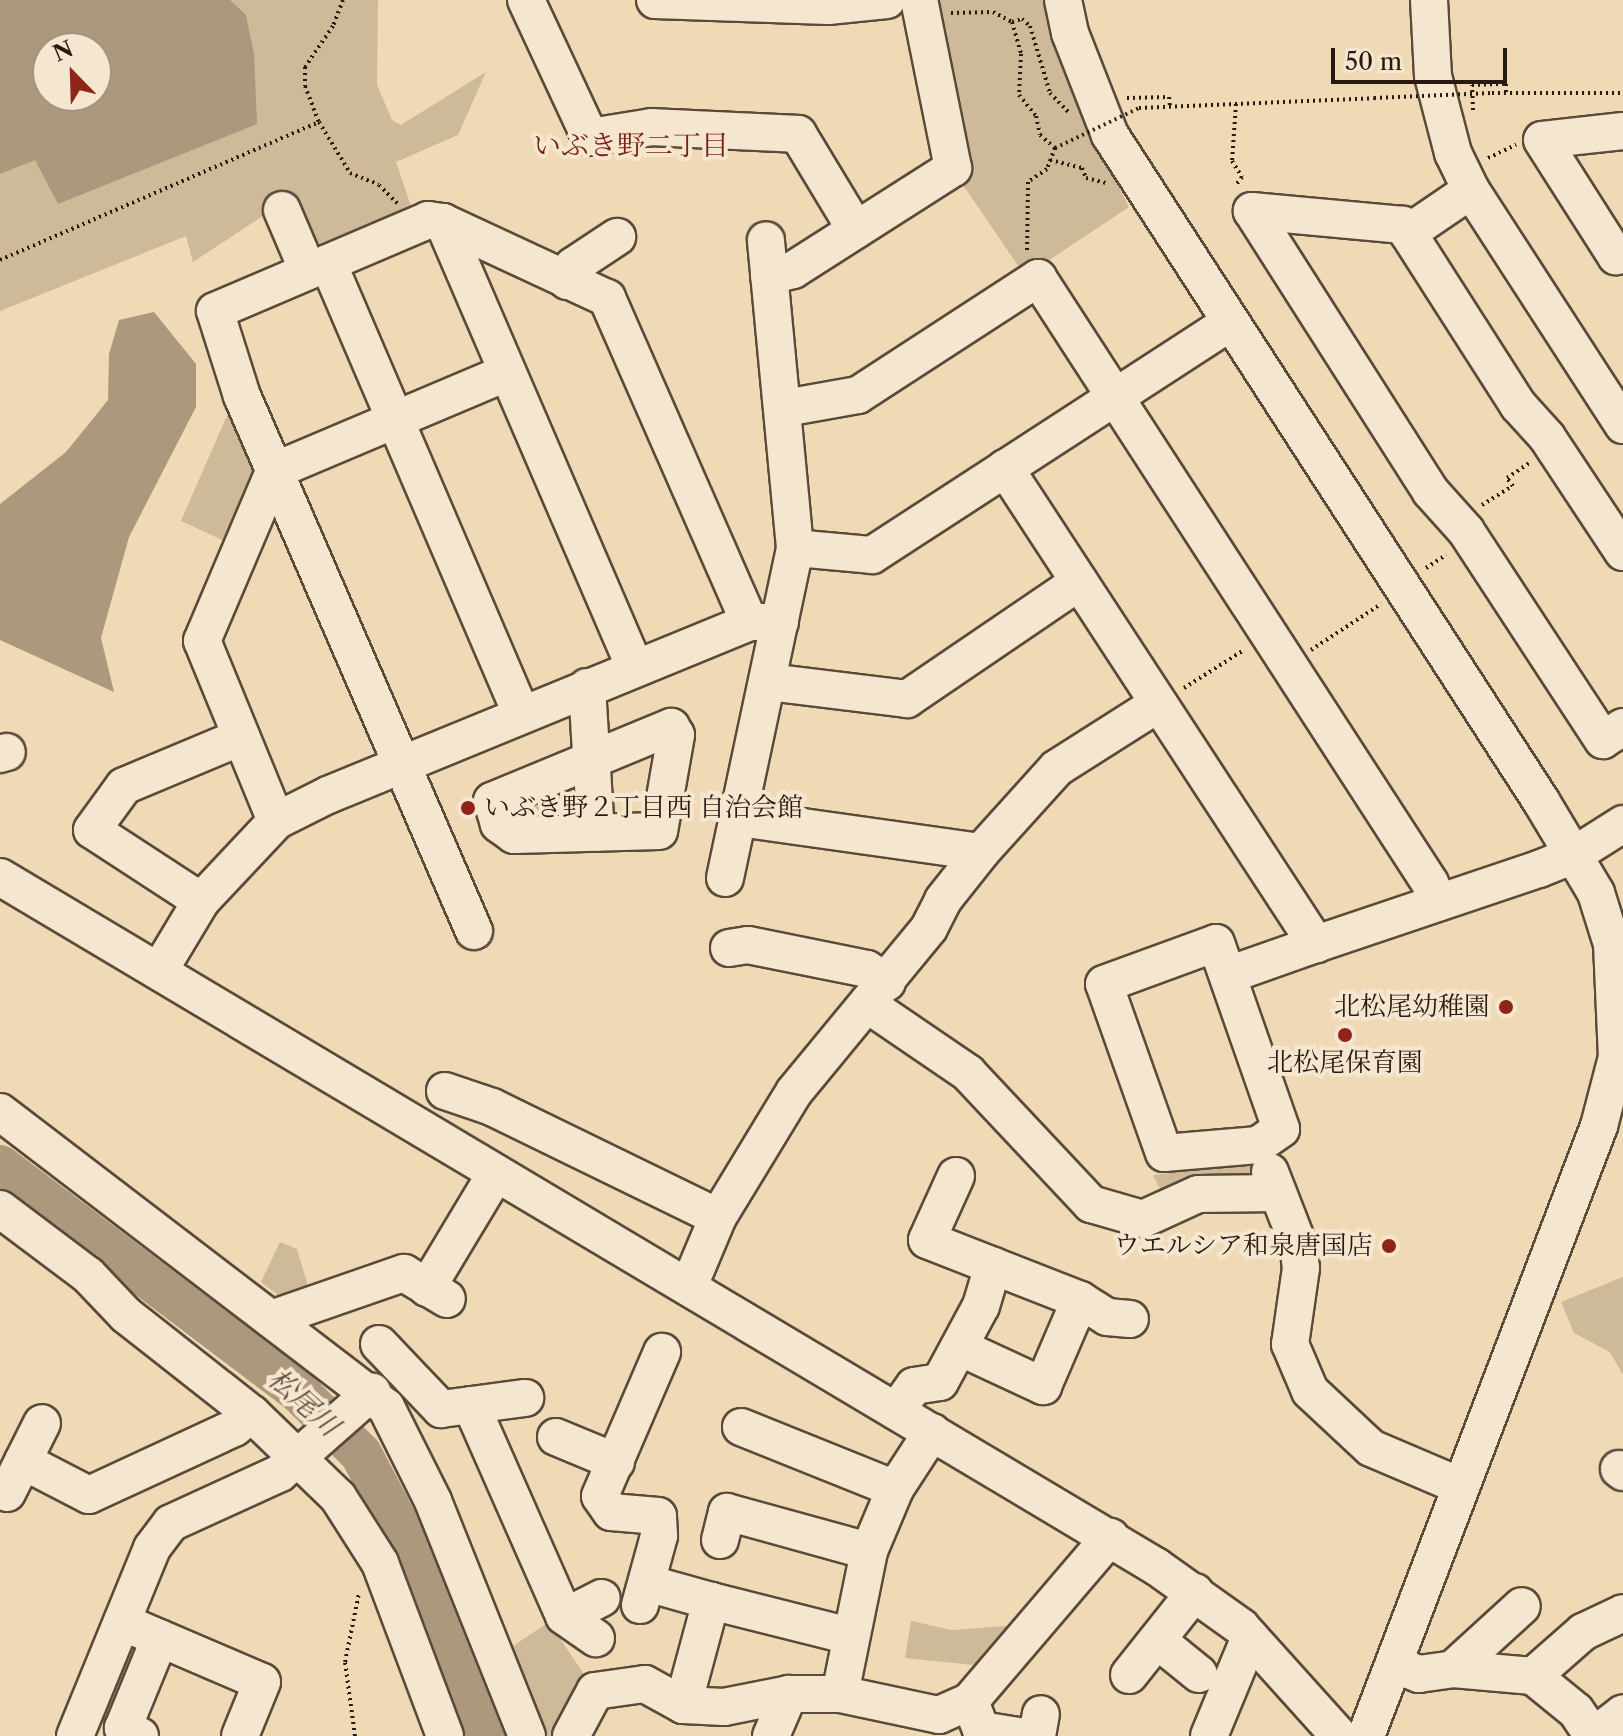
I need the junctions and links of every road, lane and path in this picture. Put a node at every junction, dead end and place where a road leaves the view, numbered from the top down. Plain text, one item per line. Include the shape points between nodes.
1 (343, 0) edge
2 (526, 0) edge
3 (655, 0) edge
4 (887, 0) edge
5 (1063, 0) edge
6 (1429, 0) edge
7 (920, 8) edge
8 (1506, 93) junction
9 (1623, 93) edge
10 (1112, 98) dead end
11 (1236, 104) junction
12 (1170, 107) junction
13 (1458, 111) dead end
14 (319, 122) junction
15 (1623, 131) edge
16 (1055, 148) junction
17 (1506, 149) dead end
18 (1050, 160) junction
19 (1474, 177) junction
20 (1113, 179) dead end
21 (1244, 198) junction
22 (282, 210) dead end
23 (427, 225) junction
24 (856, 230) junction
25 (1408, 233) junction
26 (1024, 234) dead end
27 (617, 237) dead end
28 (766, 240) dead end
29 (1623, 255) edge
30 (0, 260) edge
31 (318, 267) junction
32 (769, 276) junction
33 (567, 281) junction
34 (1229, 323) junction
35 (506, 373) junction
36 (1115, 396) junction
37 (785, 408) junction
38 (395, 420) junction
39 (1623, 425) edge
40 (1553, 447) junction
41 (1005, 468) junction
42 (274, 471) junction
43 (1612, 510) edge
44 (1457, 521) junction
45 (795, 548) junction
46 (1623, 552) edge
47 (1079, 582) junction
48 (1390, 599) dead end
49 (765, 622) junction
50 (1269, 633) junction
51 (1289, 665) junction
52 (635, 668) junction
53 (769, 682) junction
54 (587, 687) junction
55 (1158, 704) junction
56 (521, 714) junction
57 (1623, 727) edge
58 (241, 737) junction
59 (591, 760) junction
60 (399, 765) junction
61 (739, 818) junction
62 (276, 821) junction
63 (1623, 824) edge
64 (596, 833) junction
65 (981, 852) junction
66 (1574, 855) junction
67 (0, 877) edge
68 (725, 878) dead end
69 (201, 901) junction
70 (1438, 902) junction
71 (474, 931) dead end
72 (1316, 944) junction
73 (729, 948) dead end
74 (159, 971) junction
75 (1228, 975) junction
76 (877, 993) junction
77 (445, 1091) dead end
78 (0, 1112) edge
79 (1258, 1145) junction
80 (496, 1173) junction
81 (1278, 1193) junction
82 (957, 1194) dead end
83 (0, 1209) edge
84 (718, 1217) junction
85 (993, 1266) junction
86 (689, 1286) junction
87 (1080, 1300) junction
88 (271, 1319) junction
89 (1130, 1319) dead end
90 (379, 1344) dead end
91 (959, 1347) junction
92 (646, 1365) dead end
93 (369, 1396) junction
94 (525, 1398) dead end
95 (471, 1405) junction
96 (896, 1411) junction
97 (252, 1414) junction
98 (42, 1423) dead end
99 (741, 1427) dead end
100 (932, 1432) junction
101 (556, 1437) dead end
102 (302, 1457) junction
103 (23, 1461) junction
104 (616, 1462) junction
105 (1460, 1486) junction
106 (895, 1489) junction
107 (7, 1493) dead end
108 (727, 1513) dead end
109 (1110, 1537) junction
110 (869, 1551) junction
111 (557, 1557) dead end
112 (380, 1563) junction
113 (1195, 1592) junction
114 (711, 1601) junction
115 (1505, 1610) dead end
116 (1623, 1613) edge
117 (593, 1615) junction
118 (122, 1622) junction
119 (850, 1636) junction
120 (1250, 1637) junction
121 (160, 1638) junction
122 (1157, 1640) junction
123 (1394, 1664) junction
124 (1453, 1669) junction
125 (1199, 1674) dead end
126 (1129, 1675) dead end
127 (1533, 1676) junction
128 (628, 1686) junction
129 (789, 1694) junction
130 (840, 1694) junction
131 (970, 1701) junction
132 (683, 1705) junction
133 (1623, 1713) edge
134 (1032, 1729) edge
135 (75, 1736) edge
136 (140, 1736) edge
137 (240, 1736) edge
138 (355, 1736) edge
139 (445, 1736) edge
140 (527, 1736) edge
141 (571, 1736) edge
142 (771, 1736) edge
143 (1209, 1736) edge
144 (1339, 1736) edge
145 (1366, 1736) edge
146 (1593, 1736) edge

1 - 14 path via 333,26 305,67 305,86
2 - 24 street via 590,137 652,127 798,134
3 - 4 street via 828,6
5 - 34 street via 1080,62 1110,135
6 - 19 street via 1433,76 1453,153
7 - 16 path via 993,12 1012,22 1021,54 1019,95 1036,116 1040,135
7 - 24 street via 953,168
8 - 9 path
8 - 11 path, bridge
8 - 13 path via 1506,84 1472,85 1474,109
10 - 12 path via 1169,97
11 - 12 path
11 - 21 path via 1232,161 1242,177
12 - 16 path, bridge via 1139,108
14 - 23 path via 350,173 394,196
14 - 30 path
15 - 29 street via 1542,140 1616,256
16 - 18 path
17 - 19 path
18 - 20 path via 1082,168 1086,178 1104,184
18 - 26 path via 1047,169 1028,182
19 - 25 street
19 - 39 street
21 - 25 street via 1403,225
21 - 44 street via 1431,492
22 - 31 street
23 - 31 street
23 - 33 street
23 - 35 street
24 - 32 street via 793,270
25 - 40 street via 1518,405
27 - 33 street via 573,266
28 - 32 street
31 - 38 street
31 - 42 street via 215,311 242,396
32 - 37 street
33 - 49 street via 607,298
34 - 36 street
34 - 66 street
35 - 38 street
35 - 52 street
36 - 37 street via 1038,278 858,395
36 - 41 street
36 - 50 street
37 - 45 street
38 - 42 street
38 - 56 street
40 - 43 street
40 - 44 path via 1507,478 1513,486
41 - 45 street via 872,555
41 - 47 street
42 - 58 street via 202,641
42 - 60 street
43 - 46 street
44 - 57 street via 1603,740
45 - 49 street
47 - 53 street via 907,699
47 - 55 street
48 - 51 path
49 - 52 street
49 - 53 street
50 - 51 street
50 - 55 path
51 - 70 street
52 - 54 street
53 - 61 street
54 - 56 street
54 - 59 street
55 - 65 street via 1057,768
55 - 72 street
56 - 60 street
58 - 62 street
58 - 69 street via 124,786 92,830
59 - 64 street
59 - 64 street via 492,801 499,824 514,835
59 - 64 street via 671,727 676,735 659,831
60 - 62 street
60 - 71 street
61 - 65 street
61 - 68 street
62 - 69 street
63 - 66 street
65 - 76 street
66 - 70 street
66 - 105 street via 1596,893 1612,944 1617,1057 1599,1126
67 - 74 street
69 - 74 street
70 - 72 street
72 - 75 street
73 - 76 street via 769,937 867,969
74 - 80 street
75 - 79 street via 1281,1129
75 - 79 street via 1216,943 1104,984 1164,1153
76 - 81 street via 968,1073 1091,1204 1143,1219 1198,1194
76 - 84 street via 794,1092
77 - 84 street via 496,1098 618,1157
78 - 88 street
79 - 81 street
80 - 86 street
80 - 88 street via 437,1294 404,1273
81 - 105 street via 1301,1268 1290,1344 1310,1391 1371,1448
82 - 85 street via 917,1236
83 - 97 street via 88,1275 126,1315
84 - 86 street
85 - 87 street
85 - 91 street via 981,1306
86 - 96 street
87 - 89 street via 1107,1317
87 - 91 street via 1055,1391
88 - 93 street
90 - 95 street via 441,1409
91 - 96 street via 940,1382 914,1386
92 - 104 street
93 - 102 street
93 - 140 street via 386,1407 433,1501
94 - 95 street
95 - 117 street via 564,1616
96 - 100 street
97 - 102 street
97 - 103 street via 144,1483 89,1495
98 - 103 street
99 - 106 street via 783,1456
100 - 106 street
100 - 109 street
101 - 104 street
102 - 112 street via 338,1497
102 - 118 street via 171,1523 152,1548
103 - 107 street
104 - 114 street via 595,1509 658,1516 659,1536 644,1594
105 - 123 street
106 - 110 street
108 - 110 street
109 - 113 street
109 - 131 street
110 - 119 street
111 - 117 street
112 - 138 path via 367,1566 345,1662
112 - 139 street
113 - 120 street
113 - 122 street
114 - 119 street
114 - 132 street
115 - 124 street
116 - 127 street via 1583,1632
117 - 128 street via 625,1670
118 - 121 street
118 - 135 street
119 - 130 street
120 - 143 street
120 - 144 street
121 - 136 street via 123,1728
121 - 137 street via 262,1682
122 - 125 street
122 - 126 street
123 - 124 street via 1419,1674
123 - 145 street
124 - 127 street
127 - 146 street via 1576,1711
128 - 132 street via 645,1684
128 - 141 street via 595,1691
129 - 130 street
129 - 132 street via 724,1707
129 - 142 street
130 - 131 street via 939,1715
131 - 134 street via 981,1730
133 - 146 street

